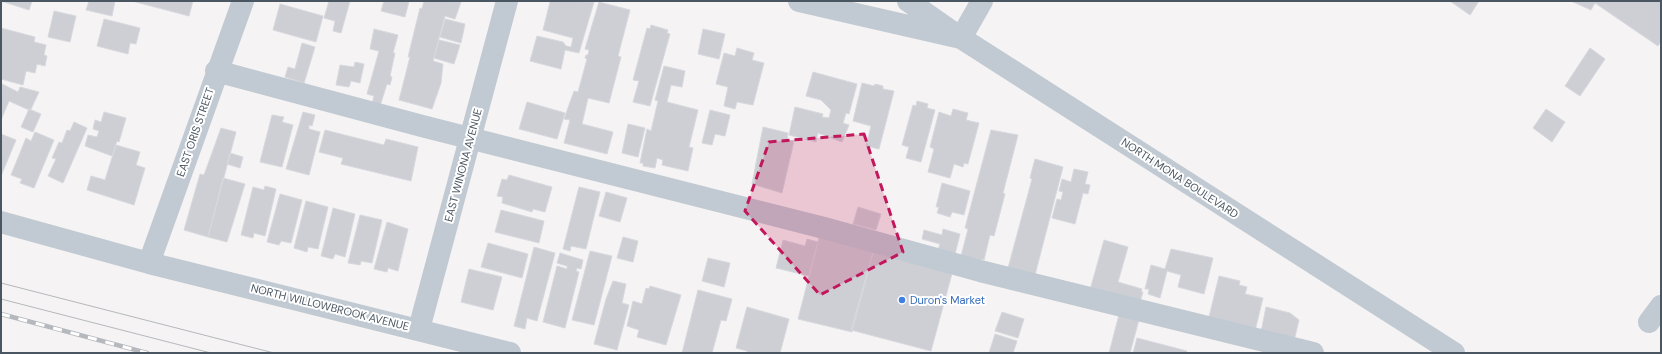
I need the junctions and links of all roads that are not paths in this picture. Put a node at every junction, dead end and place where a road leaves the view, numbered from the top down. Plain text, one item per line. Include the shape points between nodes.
1 (243, 1) edge
2 (507, 1) edge
3 (799, 1) edge
4 (908, 1) edge
5 (982, 1) edge
6 (961, 38) junction
7 (216, 71) junction
8 (470, 138) junction
9 (1, 222) edge
10 (149, 263) junction
11 (419, 329) junction
12 (510, 353) edge
13 (1313, 353) edge
14 (1454, 353) edge

1 - 7 street, EAST ORIS STREET
2 - 8 street, EAST WINONA AVENUE
3 - 6 street
4 - 6 street, NORTH MONA BOULEVARD
5 - 6 street
6 - 14 street, NORTH MONA BOULEVARD
7 - 8 street
7 - 10 street, EAST ORIS STREET
8 - 11 street, EAST WINONA AVENUE
8 - 13 street via 824,228 987,273
9 - 10 street, NORTH WILLOWBROOK AVENUE
10 - 11 street, NORTH WILLOWBROOK AVENUE
11 - 12 street, NORTH WILLOWBROOK AVENUE

